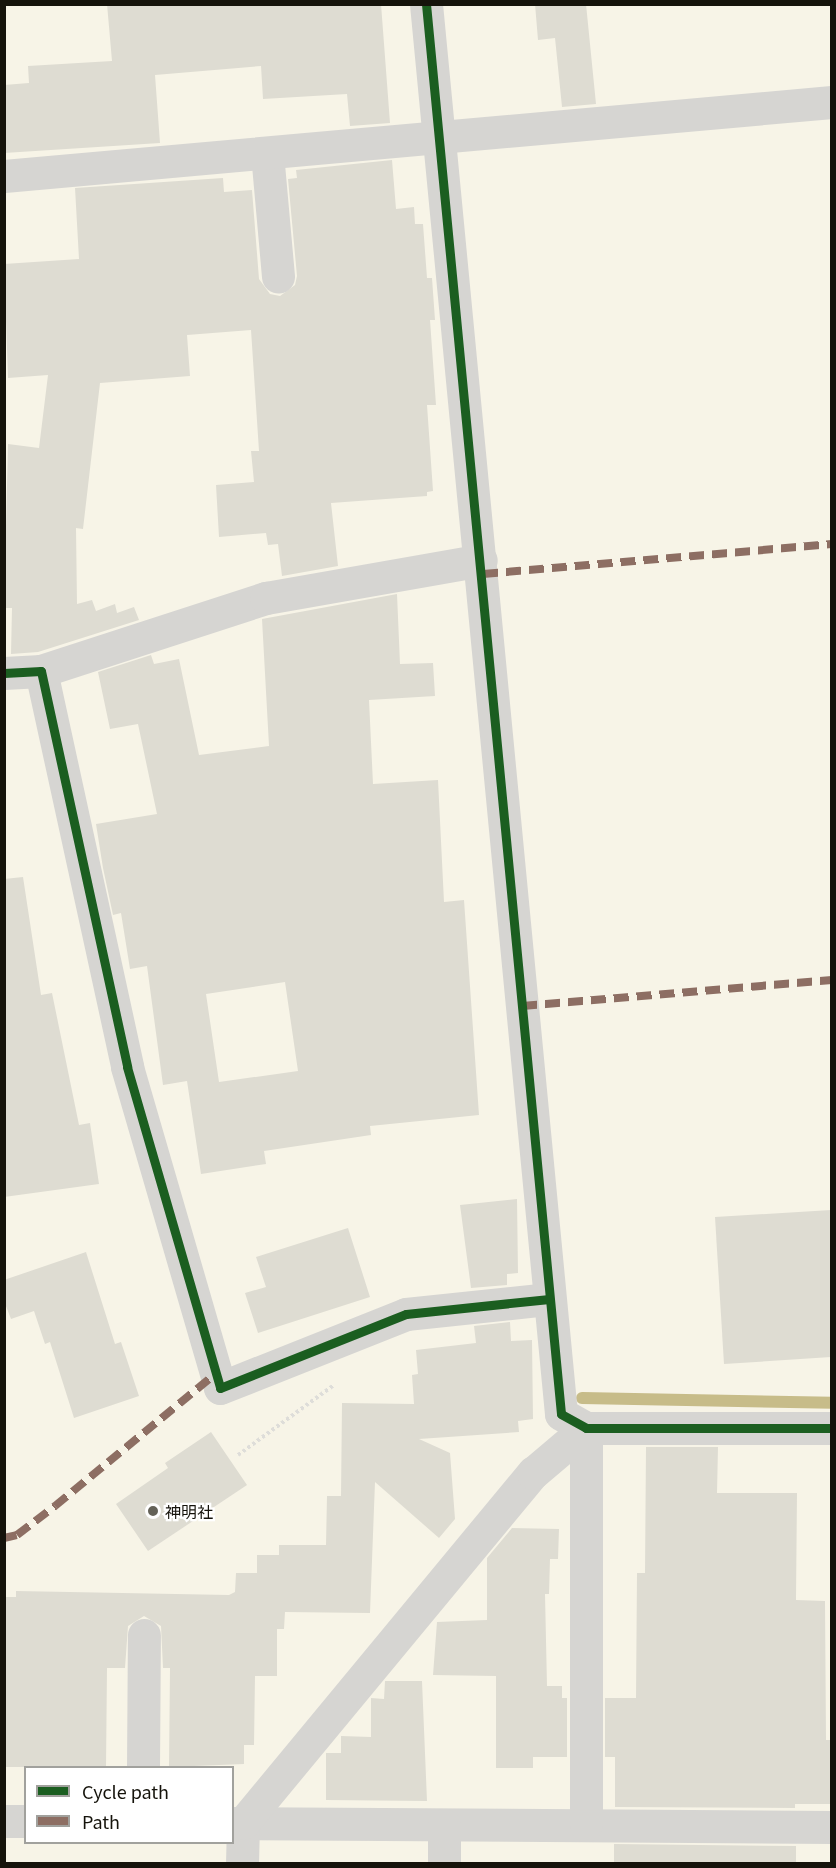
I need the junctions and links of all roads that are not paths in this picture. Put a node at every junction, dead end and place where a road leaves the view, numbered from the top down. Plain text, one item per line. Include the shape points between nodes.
1 (426, 4) edge
2 (831, 102) edge
3 (438, 137) junction
4 (267, 153) junction
5 (4, 176) edge
6 (278, 277) dead end
7 (481, 560) junction
8 (41, 671) junction
9 (4, 673) edge
10 (549, 1299) junction
11 (586, 1428) junction
12 (831, 1428) edge
13 (144, 1635) dead end
14 (142, 1766) edge
15 (4, 1821) edge
16 (24, 1821) edge
17 (238, 1823) edge
18 (444, 1825) junction
19 (585, 1826) junction
20 (831, 1827) edge
21 (242, 1863) edge
22 (444, 1863) edge

1 - 3 street
2 - 3 street
3 - 4 street
3 - 7 street
4 - 5 street
4 - 6 street
7 - 8 street via 266,598
7 - 10 street
8 - 9 street
8 - 10 street via 127,1067 220,1389 406,1314
10 - 11 street via 561,1414
11 - 12 street
11 - 17 street via 533,1473
11 - 19 street
13 - 14 street
15 - 16 street
17 - 18 street
17 - 21 street
18 - 19 street
18 - 22 street
19 - 20 street

